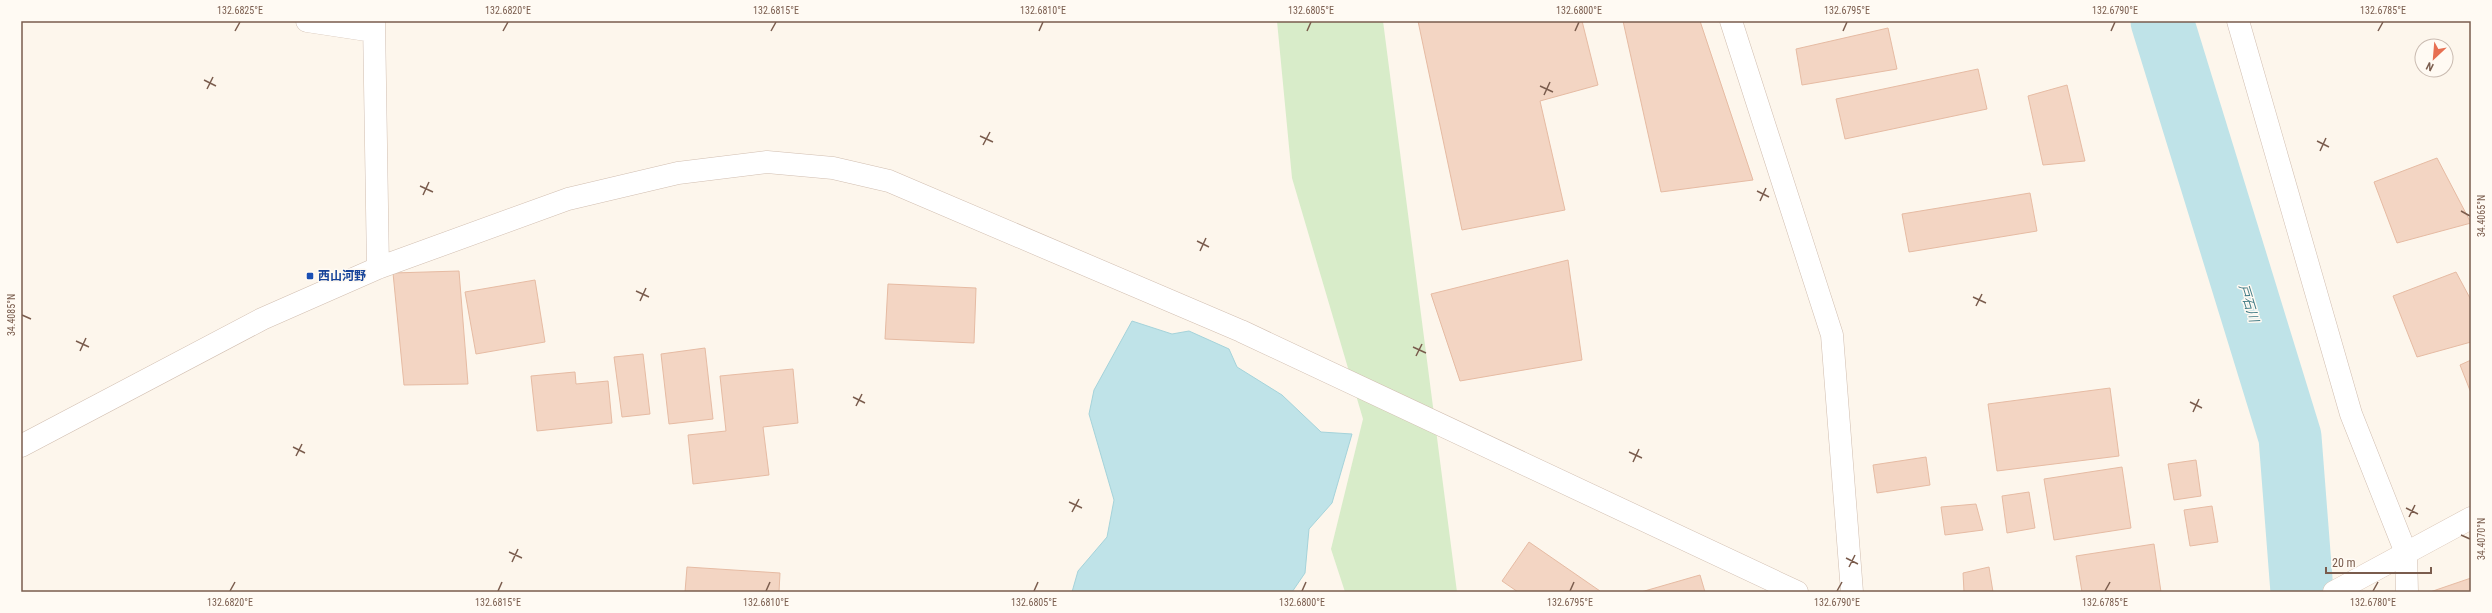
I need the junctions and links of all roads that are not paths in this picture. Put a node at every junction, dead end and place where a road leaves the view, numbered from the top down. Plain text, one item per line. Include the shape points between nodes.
1 (307, 21) edge
2 (1731, 21) edge
3 (2238, 21) edge
4 (374, 26) edge
5 (378, 268) junction
6 (21, 446) edge
7 (2471, 518) edge
8 (2406, 553) junction
9 (1797, 592) edge
10 (1852, 592) edge
11 (2334, 592) edge
12 (2407, 592) edge

1 - 4 street
2 - 10 street via 1832,335
3 - 8 street via 2351,414
4 - 5 street
5 - 6 street via 262,319
5 - 9 street via 568,199 678,173 767,162 833,168 889,181 1242,331
7 - 8 street
8 - 11 street
8 - 12 street

